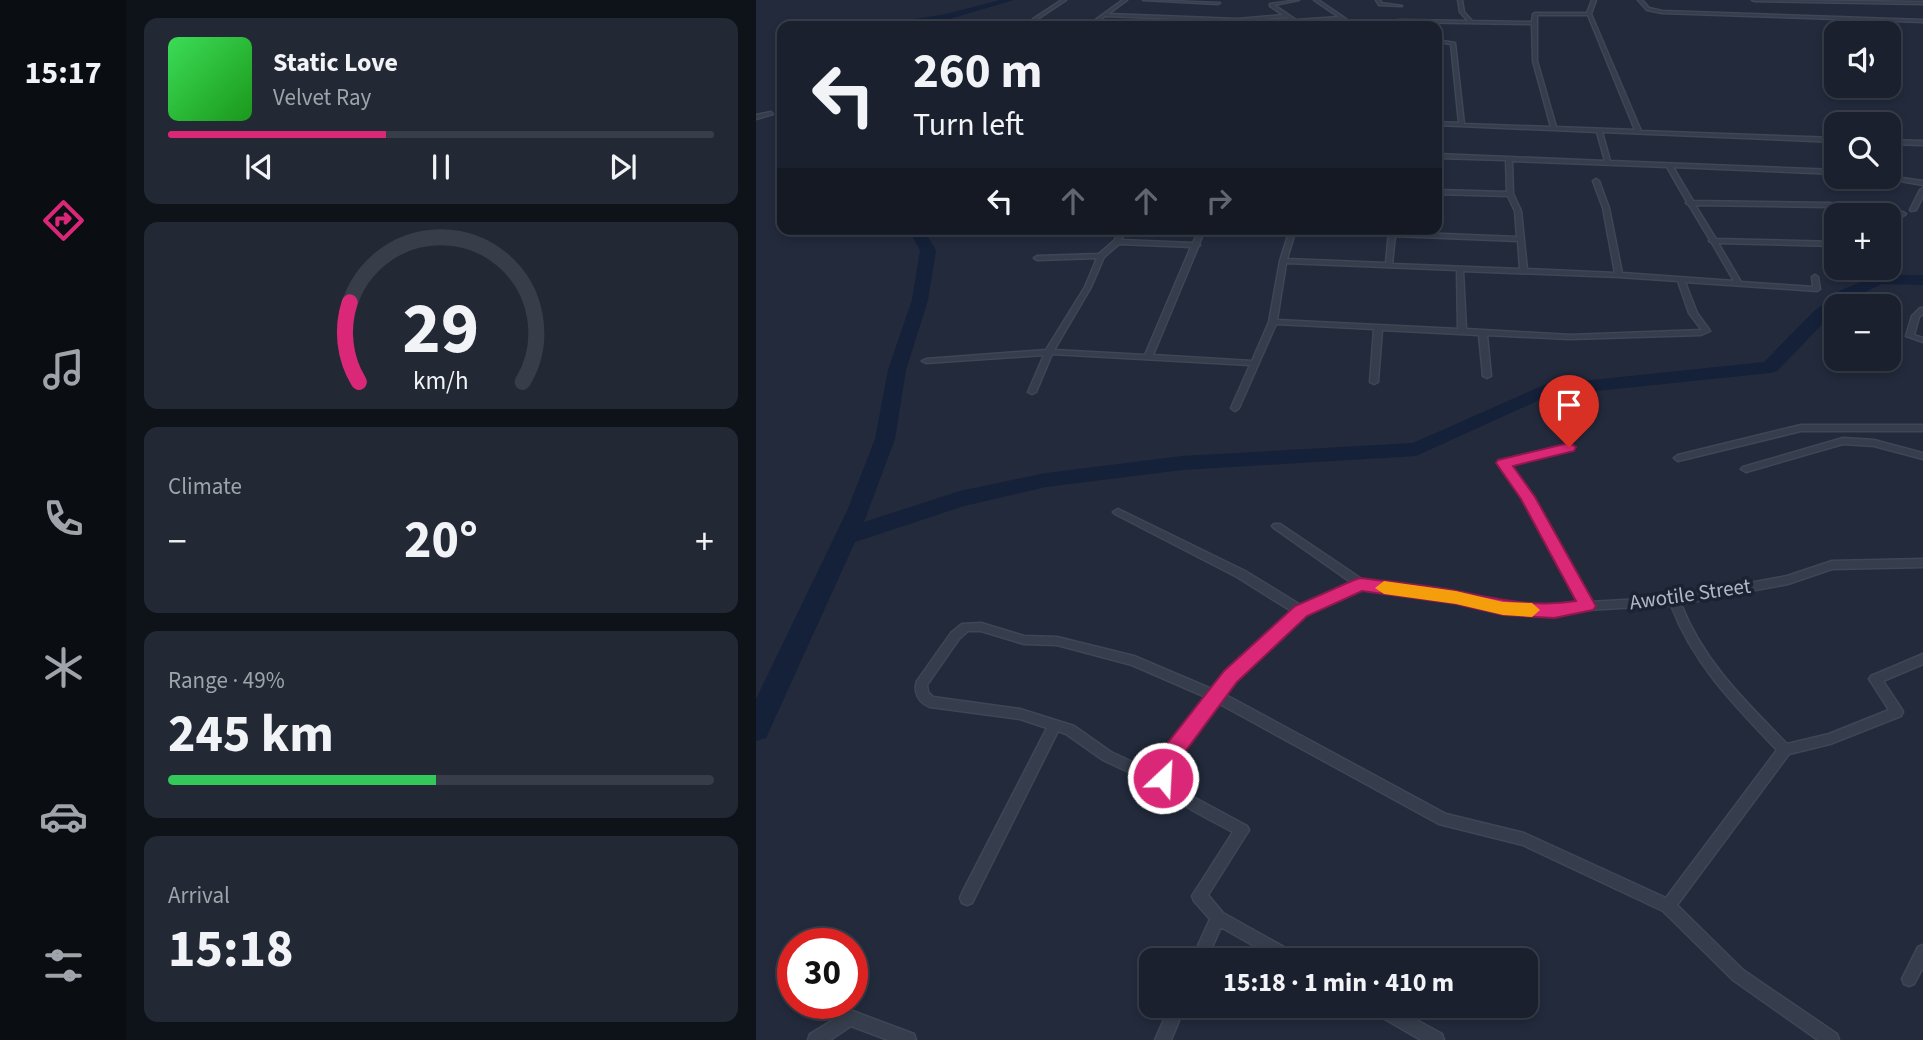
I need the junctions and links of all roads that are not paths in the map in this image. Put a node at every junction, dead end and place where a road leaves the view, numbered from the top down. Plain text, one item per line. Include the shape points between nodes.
1 (881, 0) edge
2 (1064, 0) edge
3 (1125, 0) edge
4 (1145, 0) edge
5 (1297, 0) edge
6 (1316, 0) edge
7 (1378, 0) edge
8 (1402, 0) edge
9 (1460, 0) edge
10 (1594, 0) edge
11 (1640, 0) edge
12 (1754, 0) edge
13 (1885, 1) edge
14 (895, 3) dead end
15 (1218, 4) dead end
16 (1923, 4) edge
17 (1400, 6) junction
18 (1589, 14) junction
19 (1107, 15) junction
20 (1285, 16) junction
21 (1343, 18) junction
22 (1035, 19) dead end
23 (1248, 20) joint
24 (1097, 21) edge
25 (1346, 21) edge
26 (1400, 21) edge
27 (1923, 21) edge
28 (1442, 22) edge
29 (1471, 22) junction
30 (1534, 23) junction
31 (1442, 42) edge
32 (771, 113) dead end
33 (756, 117) edge
34 (1442, 124) edge
35 (1462, 125) junction
36 (1554, 129) junction
37 (1599, 131) junction
38 (1639, 133) junction
39 (1824, 140) edge
40 (1901, 142) edge
41 (1923, 143) edge
42 (1442, 156) edge
43 (1509, 159) junction
44 (1608, 163) junction
45 (1670, 167) junction
46 (1824, 172) edge
47 (1901, 180) edge
48 (1596, 181) dead end
49 (1923, 183) edge
50 (1923, 190) edge
51 (1442, 192) edge
52 (1510, 194) junction
53 (1689, 203) junction
54 (1913, 210) dead end
55 (1903, 214) dead end
56 (1121, 235) edge
57 (1200, 235) edge
58 (1291, 235) edge
59 (1392, 235) edge
60 (1442, 235) edge
61 (1519, 239) junction
62 (1712, 241) junction
63 (1118, 242) junction
64 (1824, 244) edge
65 (1197, 245) junction
66 (1101, 256) junction
67 (1037, 258) dead end
68 (1283, 261) junction
69 (1389, 265) junction
70 (1460, 268) junction
71 (1524, 271) junction
72 (1619, 275) junction
73 (1815, 277) dead end
74 (1681, 279) junction
75 (1738, 282) junction
76 (1923, 310) edge
77 (1273, 322) junction
78 (1378, 329) junction
79 (1462, 331) junction
80 (1483, 334) junction
81 (1923, 340) edge
82 (1049, 352) junction
83 (1148, 357) junction
84 (926, 361) dead end
85 (1253, 363) junction
86 (1487, 376) dead end
87 (1374, 382) dead end
88 (1032, 391) dead end
89 (1235, 408) dead end
90 (1923, 428) edge
91 (1569, 447) dead end
92 (1923, 456) edge
93 (1678, 458) dead end
94 (1746, 469) dead end
95 (1118, 512) dead end
96 (1278, 526) dead end
97 (1923, 563) edge
98 (1360, 584) junction
99 (1675, 601) junction
100 (1587, 606) junction
101 (1301, 611) junction
102 (1923, 659) edge
103 (1216, 696) junction
104 (1055, 725) junction
105 (1785, 750) junction
106 (1167, 761) junction
107 (967, 898) dead end
108 (1668, 906) junction
109 (1218, 918) junction
110 (1204, 948) edge
111 (1272, 948) edge
112 (1923, 953) edge
113 (1909, 979) dead end
114 (1173, 1018) edge
115 (1397, 1018) edge
116 (816, 1040) edge
117 (908, 1040) edge
118 (1163, 1040) edge
119 (1436, 1040) edge
120 (1832, 1040) edge

1 - 14 street
2 - 22 street
3 - 19 street
4 - 15 street
5 - 20 street via 1272,4
6 - 21 street
7 - 17 street via 1379,4
8 - 17 street
9 - 29 street via 1462,12
10 - 18 street
11 - 27 street via 1648,9 1662,12
12 - 13 street
13 - 16 street
17 - 26 street
18 - 30 street via 1535,14
18 - 38 street
19 - 23 street
19 - 24 street
20 - 21 street via 1294,21
20 - 23 street
21 - 25 street
28 - 29 street
29 - 30 street
30 - 36 street via 1535,61
31 - 35 street via 1453,43
32 - 33 street
34 - 35 street
35 - 36 street
36 - 37 street
37 - 38 street
37 - 44 street
38 - 39 street
40 - 41 street
42 - 43 street
43 - 44 street
43 - 52 street
44 - 45 street
45 - 46 street
45 - 53 street
47 - 49 street
48 - 72 street
50 - 54 street
51 - 52 street
52 - 61 street via 1518,211
53 - 55 street via 1829,205
53 - 62 street
56 - 63 street
57 - 65 street
58 - 68 street
59 - 69 street
60 - 61 street
61 - 71 street
62 - 64 street
62 - 75 street
63 - 65 street
63 - 66 street
65 - 83 street
66 - 67 street
66 - 82 street
68 - 69 street
68 - 77 street
69 - 70 street
70 - 71 street
70 - 79 street
71 - 72 street
72 - 74 street
73 - 75 street via 1817,289
74 - 75 street
74 - 80 street via 1693,313 1706,331 1584,337
76 - 81 street via 1916,316 1910,336
77 - 78 street
77 - 85 street
78 - 79 street
78 - 87 street
79 - 80 street
80 - 86 street
82 - 83 street
82 - 84 street
82 - 88 street
83 - 85 street
85 - 89 street
90 - 93 street via 1801,428
91 - 100 street via 1503,463 1528,497
92 - 94 street via 1874,443 1843,441
95 - 101 street via 1241,573
96 - 98 street
97 - 99 street, Awotile Street via 1832,565 1788,580
98 - 100 street, Awotile Street via 1503,608 1554,611
98 - 101 street
99 - 100 street, Awotile Street
99 - 105 street via 1682,624 1710,670
101 - 103 street via 1230,677
102 - 105 street via 1875,679 1897,712 1830,739
103 - 104 street via 1134,661 1057,640 1024,640 981,627 966,627 955,636 921,684 922,694 930,702 1020,714
103 - 106 street
103 - 108 street via 1444,820 1524,839
104 - 106 street via 1139,771
104 - 107 street
105 - 108 street
106 - 109 street via 1163,778 1181,797 1242,830 1199,896
108 - 120 street via 1738,975
109 - 110 street
109 - 111 street
112 - 113 street
114 - 118 street
115 - 119 street
116 - 117 street via 850,1018

